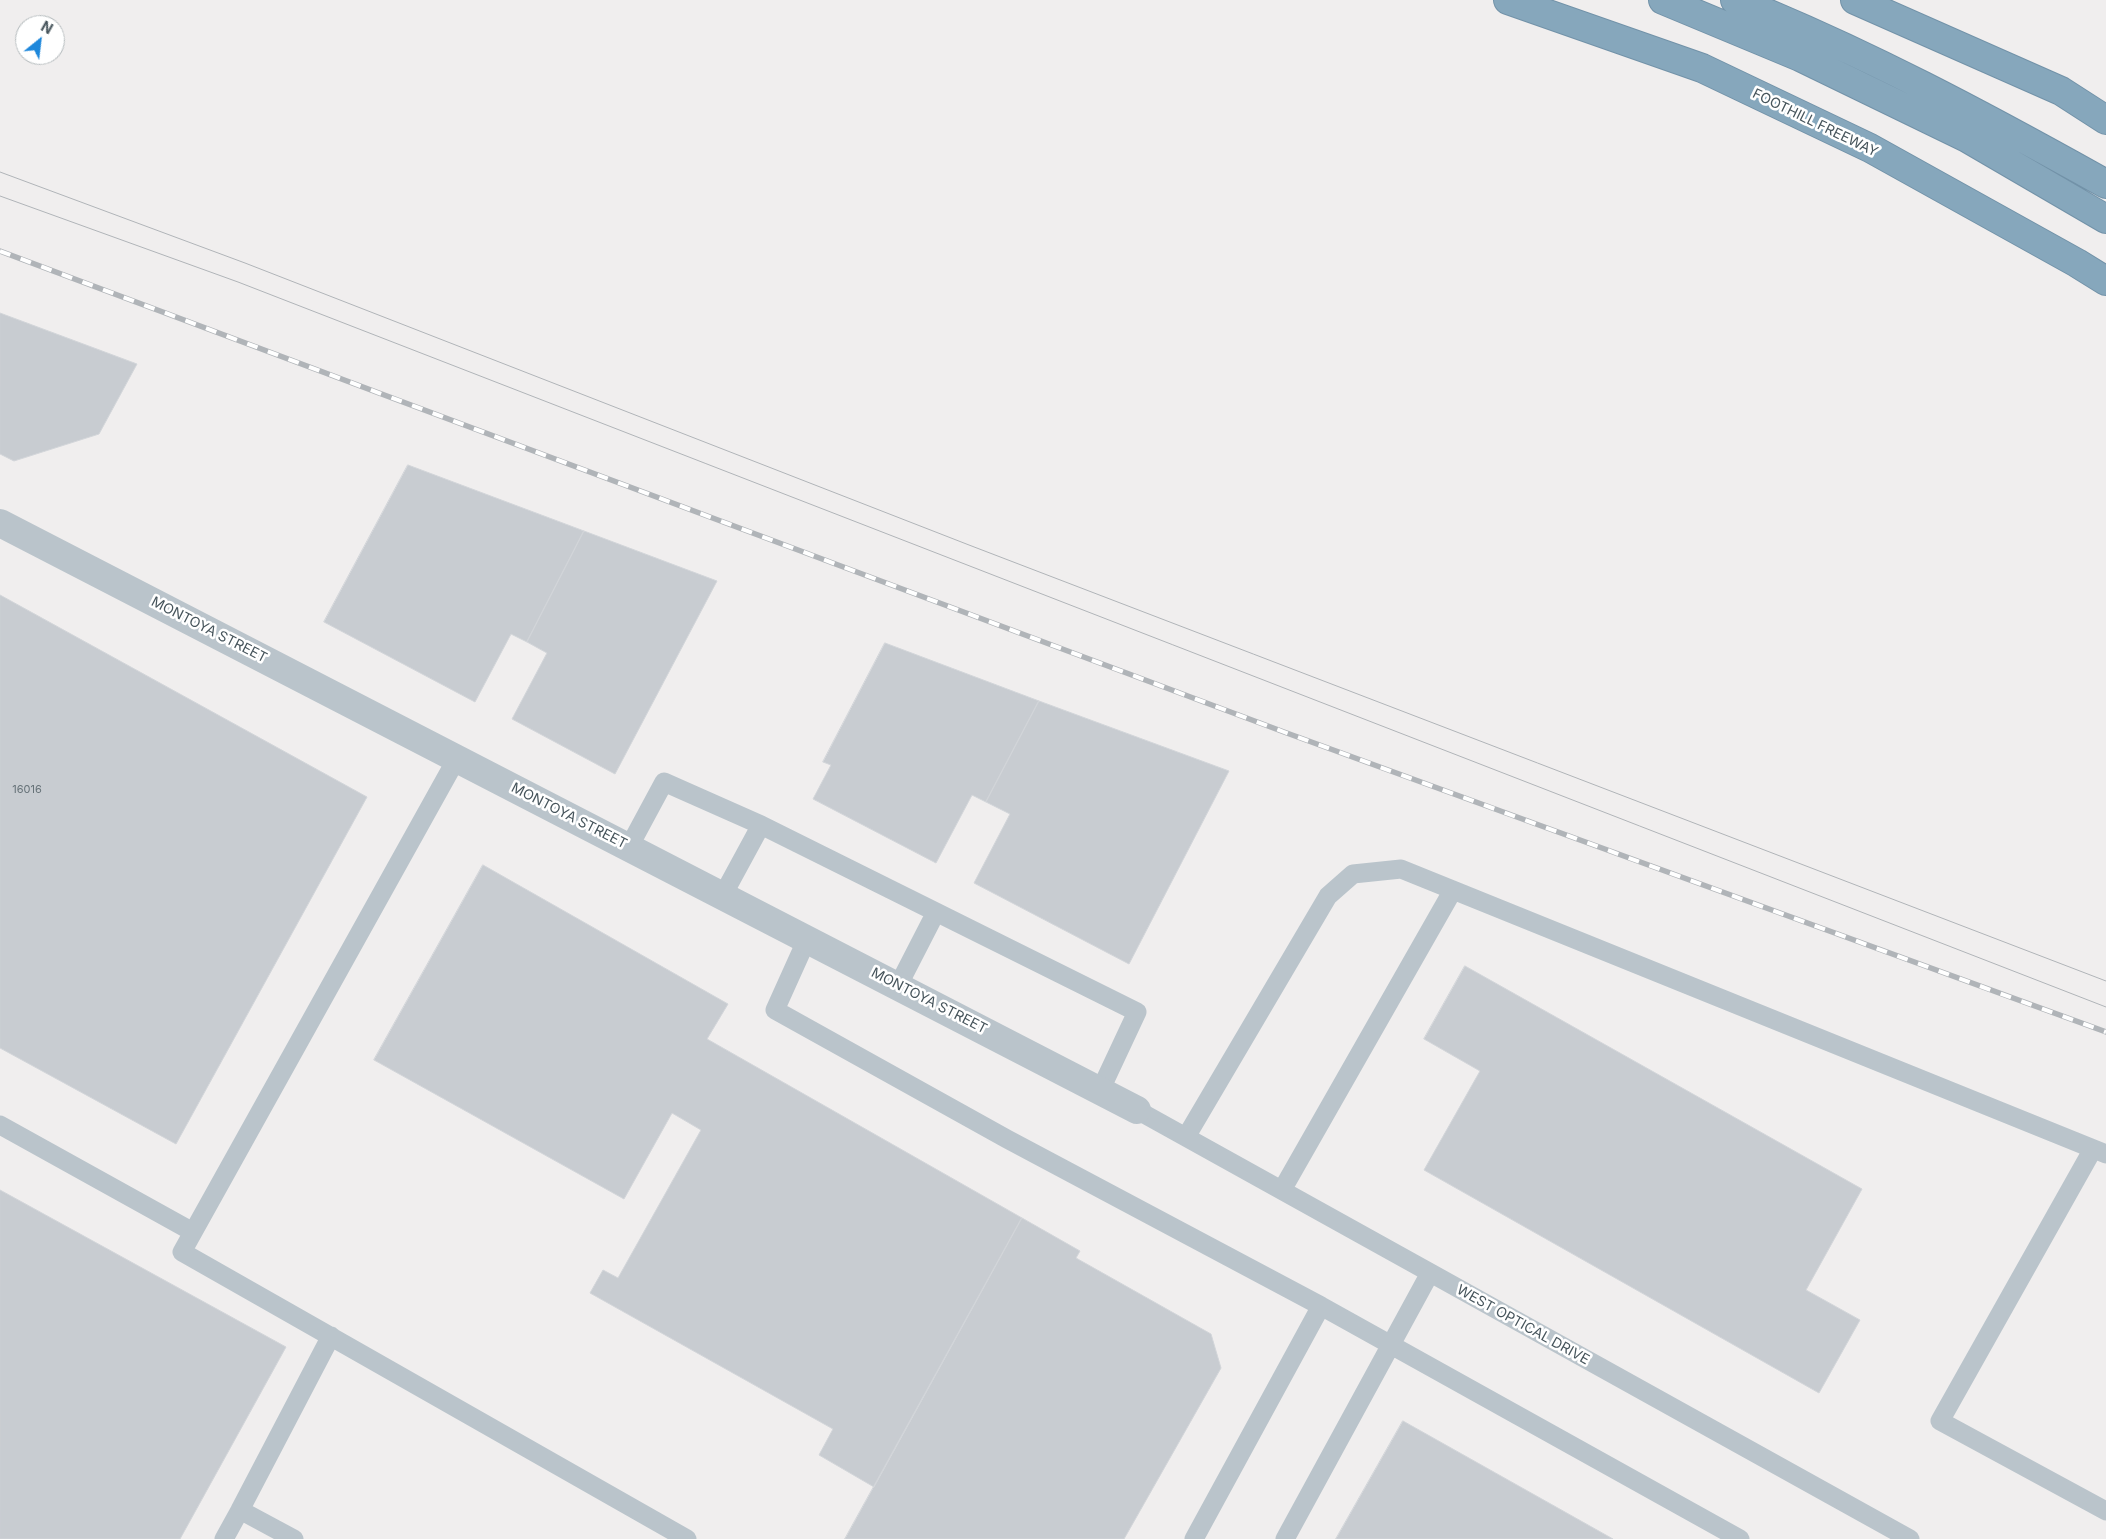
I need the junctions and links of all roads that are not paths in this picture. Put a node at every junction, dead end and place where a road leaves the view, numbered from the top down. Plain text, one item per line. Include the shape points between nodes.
1 (1508, 0) edge
2 (1663, 0) edge
3 (1735, 0) edge
4 (1855, 0) edge
5 (1900, 0) edge
6 (2061, 91) junction
7 (2106, 120) edge
8 (2106, 184) edge
9 (2106, 219) edge
10 (2106, 280) edge
11 (5, 532) edge
12 (457, 758) junction
13 (761, 825) junction
14 (629, 847) junction
15 (1453, 890) junction
16 (723, 896) junction
17 (936, 912) junction
18 (807, 939) junction
19 (898, 986) junction
20 (1100, 1091) junction
21 (1137, 1110) joint
22 (0, 1125) edge
23 (1186, 1137) junction
24 (2099, 1152) edge
25 (1282, 1190) junction
26 (193, 1232) junction
27 (1430, 1273) junction
28 (1321, 1306) junction
29 (331, 1336) junction
30 (1390, 1345) junction
31 (240, 1510) junction
32 (2106, 1511) edge
33 (224, 1539) edge
34 (294, 1539) edge
35 (686, 1539) edge
36 (1194, 1539) edge
37 (1285, 1539) edge
38 (1740, 1539) edge
39 (1910, 1539) edge

1 - 10 highway, FOOTHILL FREEWAY via 1702,68 1870,148
2 - 9 highway via 1800,57 1967,138
3 - 8 highway via 1818,35 2012,132
4 - 6 highway
5 - 6 highway
6 - 7 highway
11 - 12 street, MONTOYA STREET
12 - 14 street, MONTOYA STREET
12 - 26 lane
13 - 14 lane via 664,782
13 - 16 lane
13 - 17 lane
14 - 16 street, MONTOYA STREET
15 - 23 lane via 1401,869 1353,874 1328,896
15 - 24 lane
15 - 25 lane
16 - 18 street, MONTOYA STREET
17 - 19 lane
17 - 20 lane via 1137,1012
18 - 19 street, MONTOYA STREET
18 - 28 lane via 775,1010 1007,1139
19 - 20 street, MONTOYA STREET
20 - 21 street, MONTOYA STREET
21 - 23 lane, WEST OPTICAL DRIVE
22 - 26 lane
23 - 25 lane, WEST OPTICAL DRIVE
24 - 32 lane via 1940,1421
25 - 27 lane, WEST OPTICAL DRIVE
26 - 29 lane via 182,1252
27 - 30 lane
27 - 39 lane, WEST OPTICAL DRIVE
28 - 30 lane
28 - 36 lane
29 - 31 lane
29 - 35 lane
30 - 37 lane
30 - 38 lane
31 - 33 lane
31 - 34 lane

